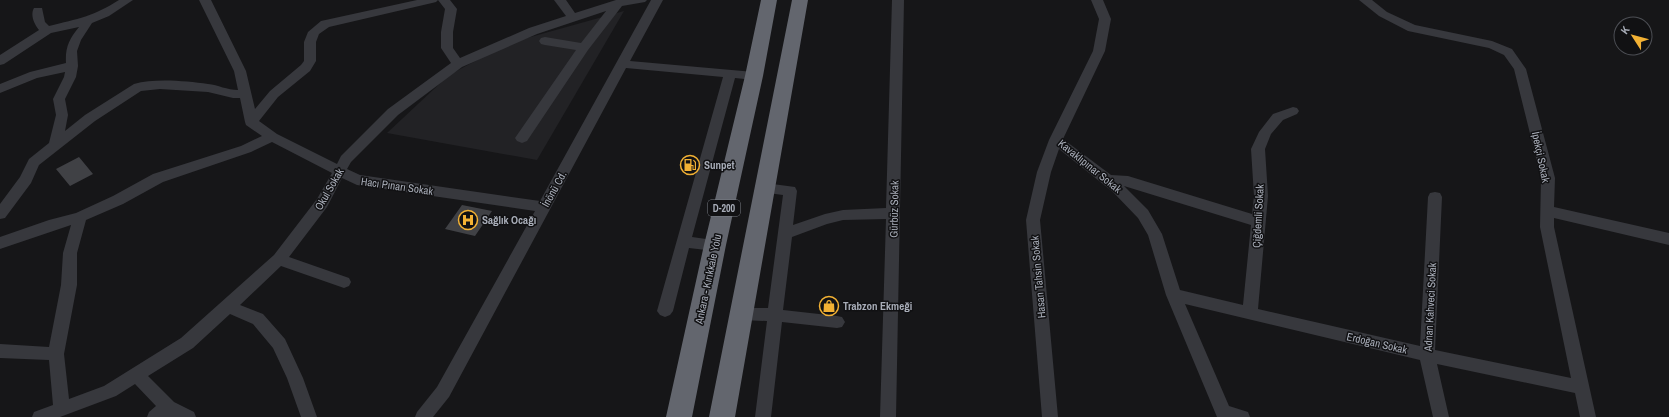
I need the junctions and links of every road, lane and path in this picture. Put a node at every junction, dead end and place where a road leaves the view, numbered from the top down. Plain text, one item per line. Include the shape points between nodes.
1 (127, 0) edge
2 (205, 0) edge
3 (432, 0) edge
4 (444, 0) edge
5 (560, 0) edge
6 (641, 0) edge
7 (657, 0) edge
8 (769, 0) edge
9 (800, 0) edge
10 (898, 0) edge
11 (1097, 0) edge
12 (1365, 0) edge
13 (618, 3) junction
14 (38, 10) dead end
15 (572, 17) junction
16 (87, 21) junction
17 (47, 30) junction
18 (545, 41) dead end
19 (584, 47) junction
20 (0, 61) edge
21 (458, 64) junction
22 (622, 64) junction
23 (72, 66) junction
24 (730, 74) junction
25 (754, 76) junction
26 (0, 89) edge
27 (245, 94) junction
28 (1293, 111) dead end
29 (251, 122) junction
30 (272, 137) junction
31 (522, 138) dead end
32 (1056, 140) junction
33 (56, 143) junction
34 (338, 171) junction
35 (1107, 180) junction
36 (765, 188) junction
37 (1435, 197) dead end
38 (544, 207) junction
39 (1547, 211) junction
40 (894, 213) junction
41 (0, 214) edge
42 (80, 217) junction
43 (1259, 222) junction
44 (784, 234) junction
45 (1669, 239) edge
46 (683, 242) junction
47 (0, 243) edge
48 (715, 245) junction
49 (280, 259) junction
50 (344, 282) dead end
51 (1174, 295) junction
52 (228, 307) junction
53 (665, 311) dead end
54 (1250, 313) junction
55 (742, 314) junction
56 (774, 315) junction
57 (837, 322) dead end
58 (0, 351) edge
59 (56, 354) junction
60 (1427, 355) junction
61 (136, 374) junction
62 (1582, 387) junction
63 (62, 408) junction
64 (161, 412) edge
65 (1224, 415) edge
66 (41, 417) edge
67 (188, 417) edge
68 (309, 417) edge
69 (423, 417) edge
70 (679, 417) edge
71 (722, 417) edge
72 (763, 417) edge
73 (888, 417) edge
74 (1050, 417) edge
75 (1242, 417) edge
76 (1441, 417) edge
77 (1588, 417) edge

1 - 16 street via 105,14
2 - 27 street via 240,71
3 - 29 street via 325,24 314,32 310,42 310,61 306,68 274,94
4 - 21 street via 451,9 447,48
5 - 15 street
6 - 7 street, Okul Sokak
6 - 13 street, Okul Sokak
7 - 22 street, İnönü Cd.
8 - 25 highway, Ankara - Kırıkkale Yolu / D-200
9 - 36 highway
10 - 40 street, Gürbüz Sokak
11 - 32 street, Kavaklıpınar Sokak via 1105,19 1099,51
12 - 39 street, İpekçi Sokak via 1383,14 1412,28 1508,52 1520,69 1548,178
13 - 15 street, Okul Sokak
13 - 19 street
14 - 17 street via 41,26
15 - 21 street, Okul Sokak via 500,44
16 - 17 street
16 - 23 street via 75,39
17 - 20 street
18 - 19 street
19 - 31 street
21 - 34 street, Okul Sokak via 393,112 346,158
22 - 24 street
22 - 38 street, İnönü Cd.
23 - 26 street via 34,75
23 - 33 street via 70,77 59,99 62,115
24 - 25 street
24 - 46 street
25 - 48 highway, Ankara - Kırıkkale Yolu / D-200
27 - 29 street
27 - 33 street via 208,88 160,85 138,87
28 - 43 street, Çiğdemli Sokak via 1278,117 1265,132 1258,149 1261,196
29 - 30 street, Hacı Pınarı Sokak
30 - 34 street, Hacı Pınarı Sokak
30 - 42 street via 246,149 158,178
32 - 35 street, Kavaklıpınar Sokak
32 - 74 street, Hasan Tahsin Sokak via 1044,172 1032,220
33 - 41 street via 34,162 26,179
34 - 38 street, Hacı Pınarı Sokak via 357,180
34 - 49 street, Okul Sokak via 322,203
35 - 43 street via 1128,181
35 - 51 street, Kavaklıpınar Sokak via 1143,214 1155,234
36 - 44 street via 790,191
36 - 55 highway
37 - 60 street, Adnan Kahveci Sokak
38 - 69 street, İnönü Cd. via 442,392
39 - 45 street
39 - 62 street, İpekçi Sokak via 1547,227
40 - 44 street via 843,215
40 - 73 street, Gürbüz Sokak
42 - 47 street
42 - 59 street via 70,253 69,285
43 - 54 street, Çiğdemli Sokak
44 - 56 street
46 - 48 street
46 - 53 street
48 - 70 highway, Ankara - Kırıkkale Yolu / D-200
49 - 50 street
49 - 52 street, Okul Sokak
51 - 54 street, Erdoğan Sokak
51 - 65 street, Kavaklıpınar Sokak
52 - 61 street, Okul Sokak via 187,343
52 - 68 street via 258,319 280,344
54 - 60 street, Erdoğan Sokak
55 - 56 street
55 - 71 highway
56 - 57 street
56 - 72 street
58 - 59 street
59 - 63 street
60 - 62 street, Erdoğan Sokak
60 - 76 street, Adnan Kahveci Sokak
61 - 63 street, Okul Sokak via 110,391
61 - 64 street
62 - 77 street, İpekçi Sokak
63 - 66 street, Okul Sokak
64 - 67 street
65 - 75 street

